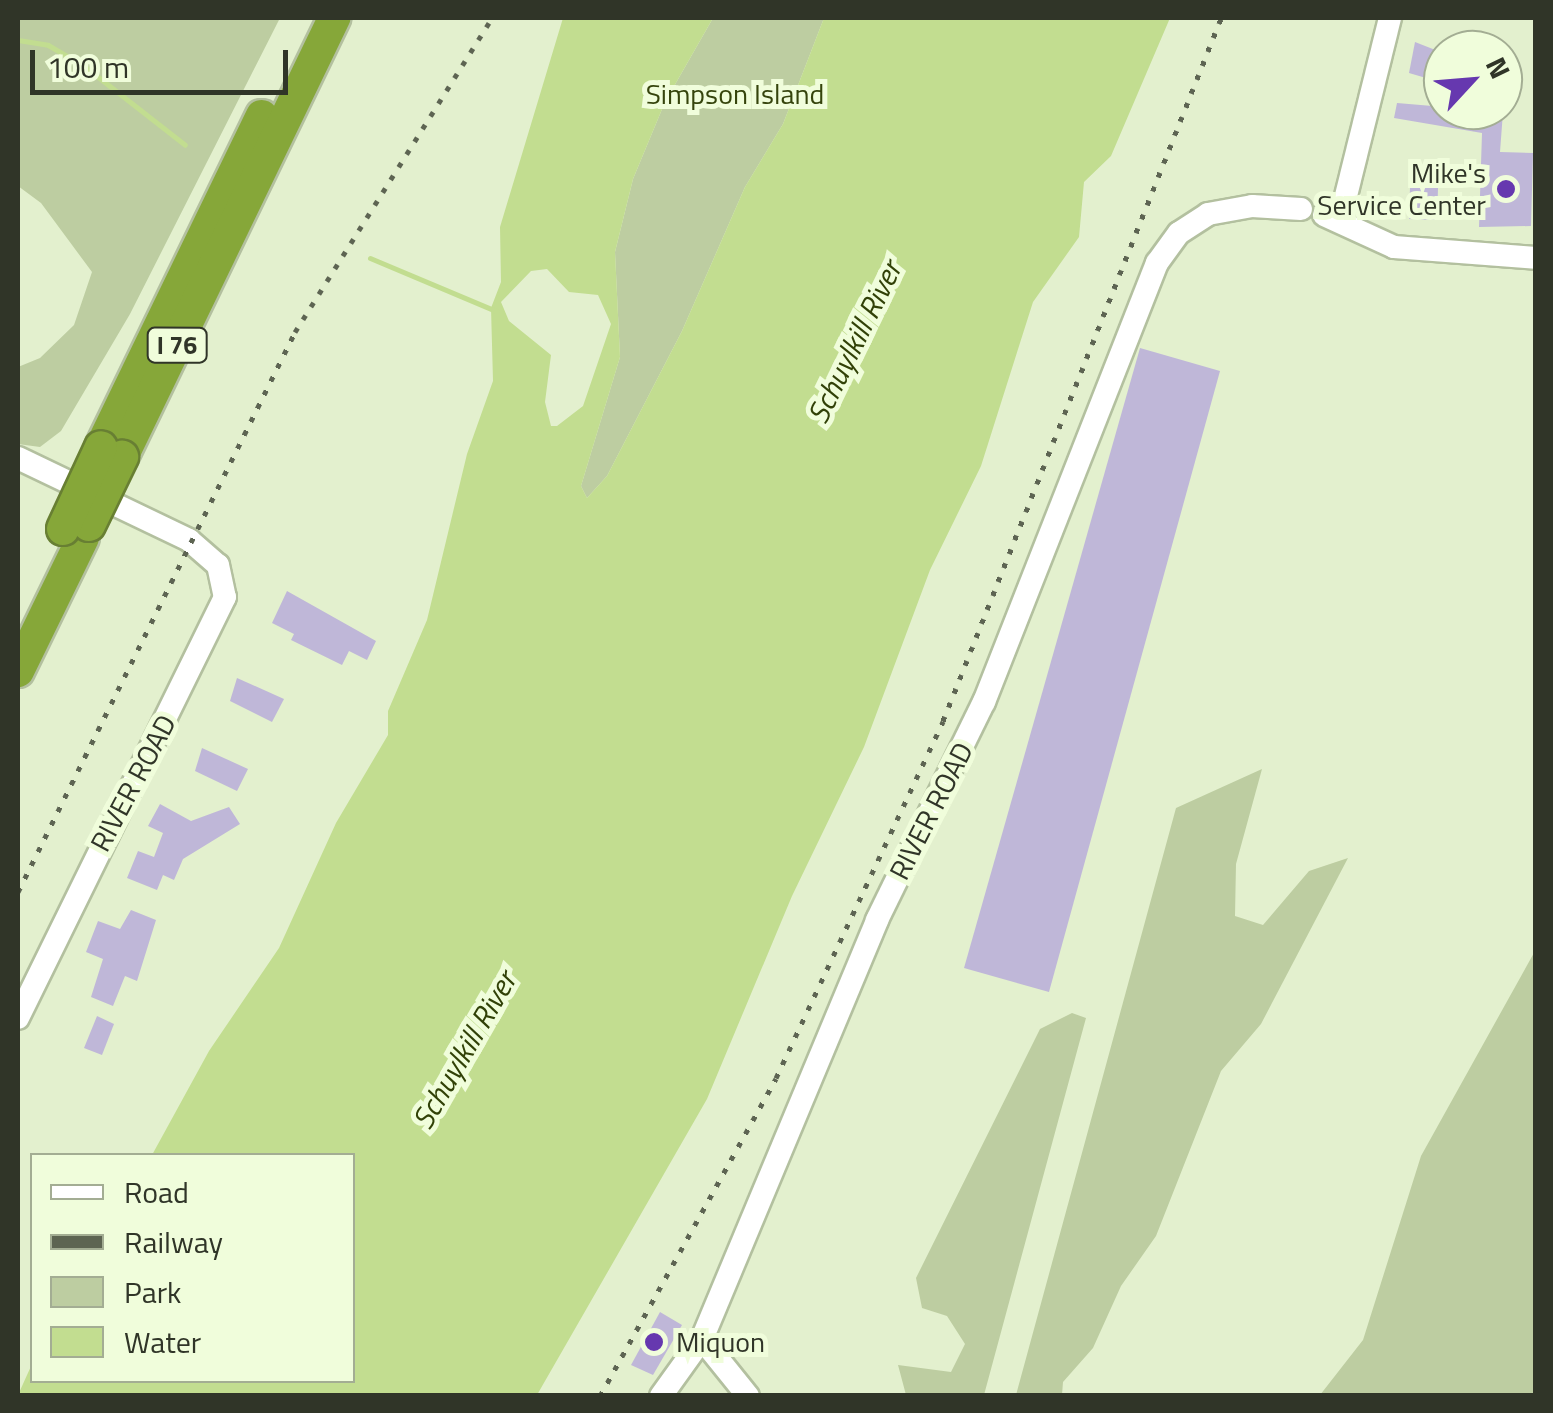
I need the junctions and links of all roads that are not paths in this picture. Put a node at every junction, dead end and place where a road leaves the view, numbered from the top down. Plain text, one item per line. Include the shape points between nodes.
1 (310, 18) edge
2 (334, 18) edge
3 (1390, 18) edge
4 (286, 91) junction
5 (1301, 209) dead end
6 (1536, 258) edge
7 (18, 458) edge
8 (73, 534) junction
9 (18, 619) edge
10 (18, 670) edge
11 (18, 1018) edge
12 (702, 1339) junction
13 (661, 1396) edge
14 (748, 1396) edge

1 - 4 highway, I 76
2 - 4 highway, I 76
3 - 6 street via 1332,217 1394,248
4 - 8 highway, I 76, bridge
5 - 12 street, RIVER ROAD via 1229,208 1191,224 1166,247 984,702 877,920
7 - 11 street, RIVER ROAD via 204,550 224,584 217,624 112,820
8 - 9 highway, I 76
8 - 10 highway, I 76
12 - 13 street, RIVER ROAD
12 - 14 street

